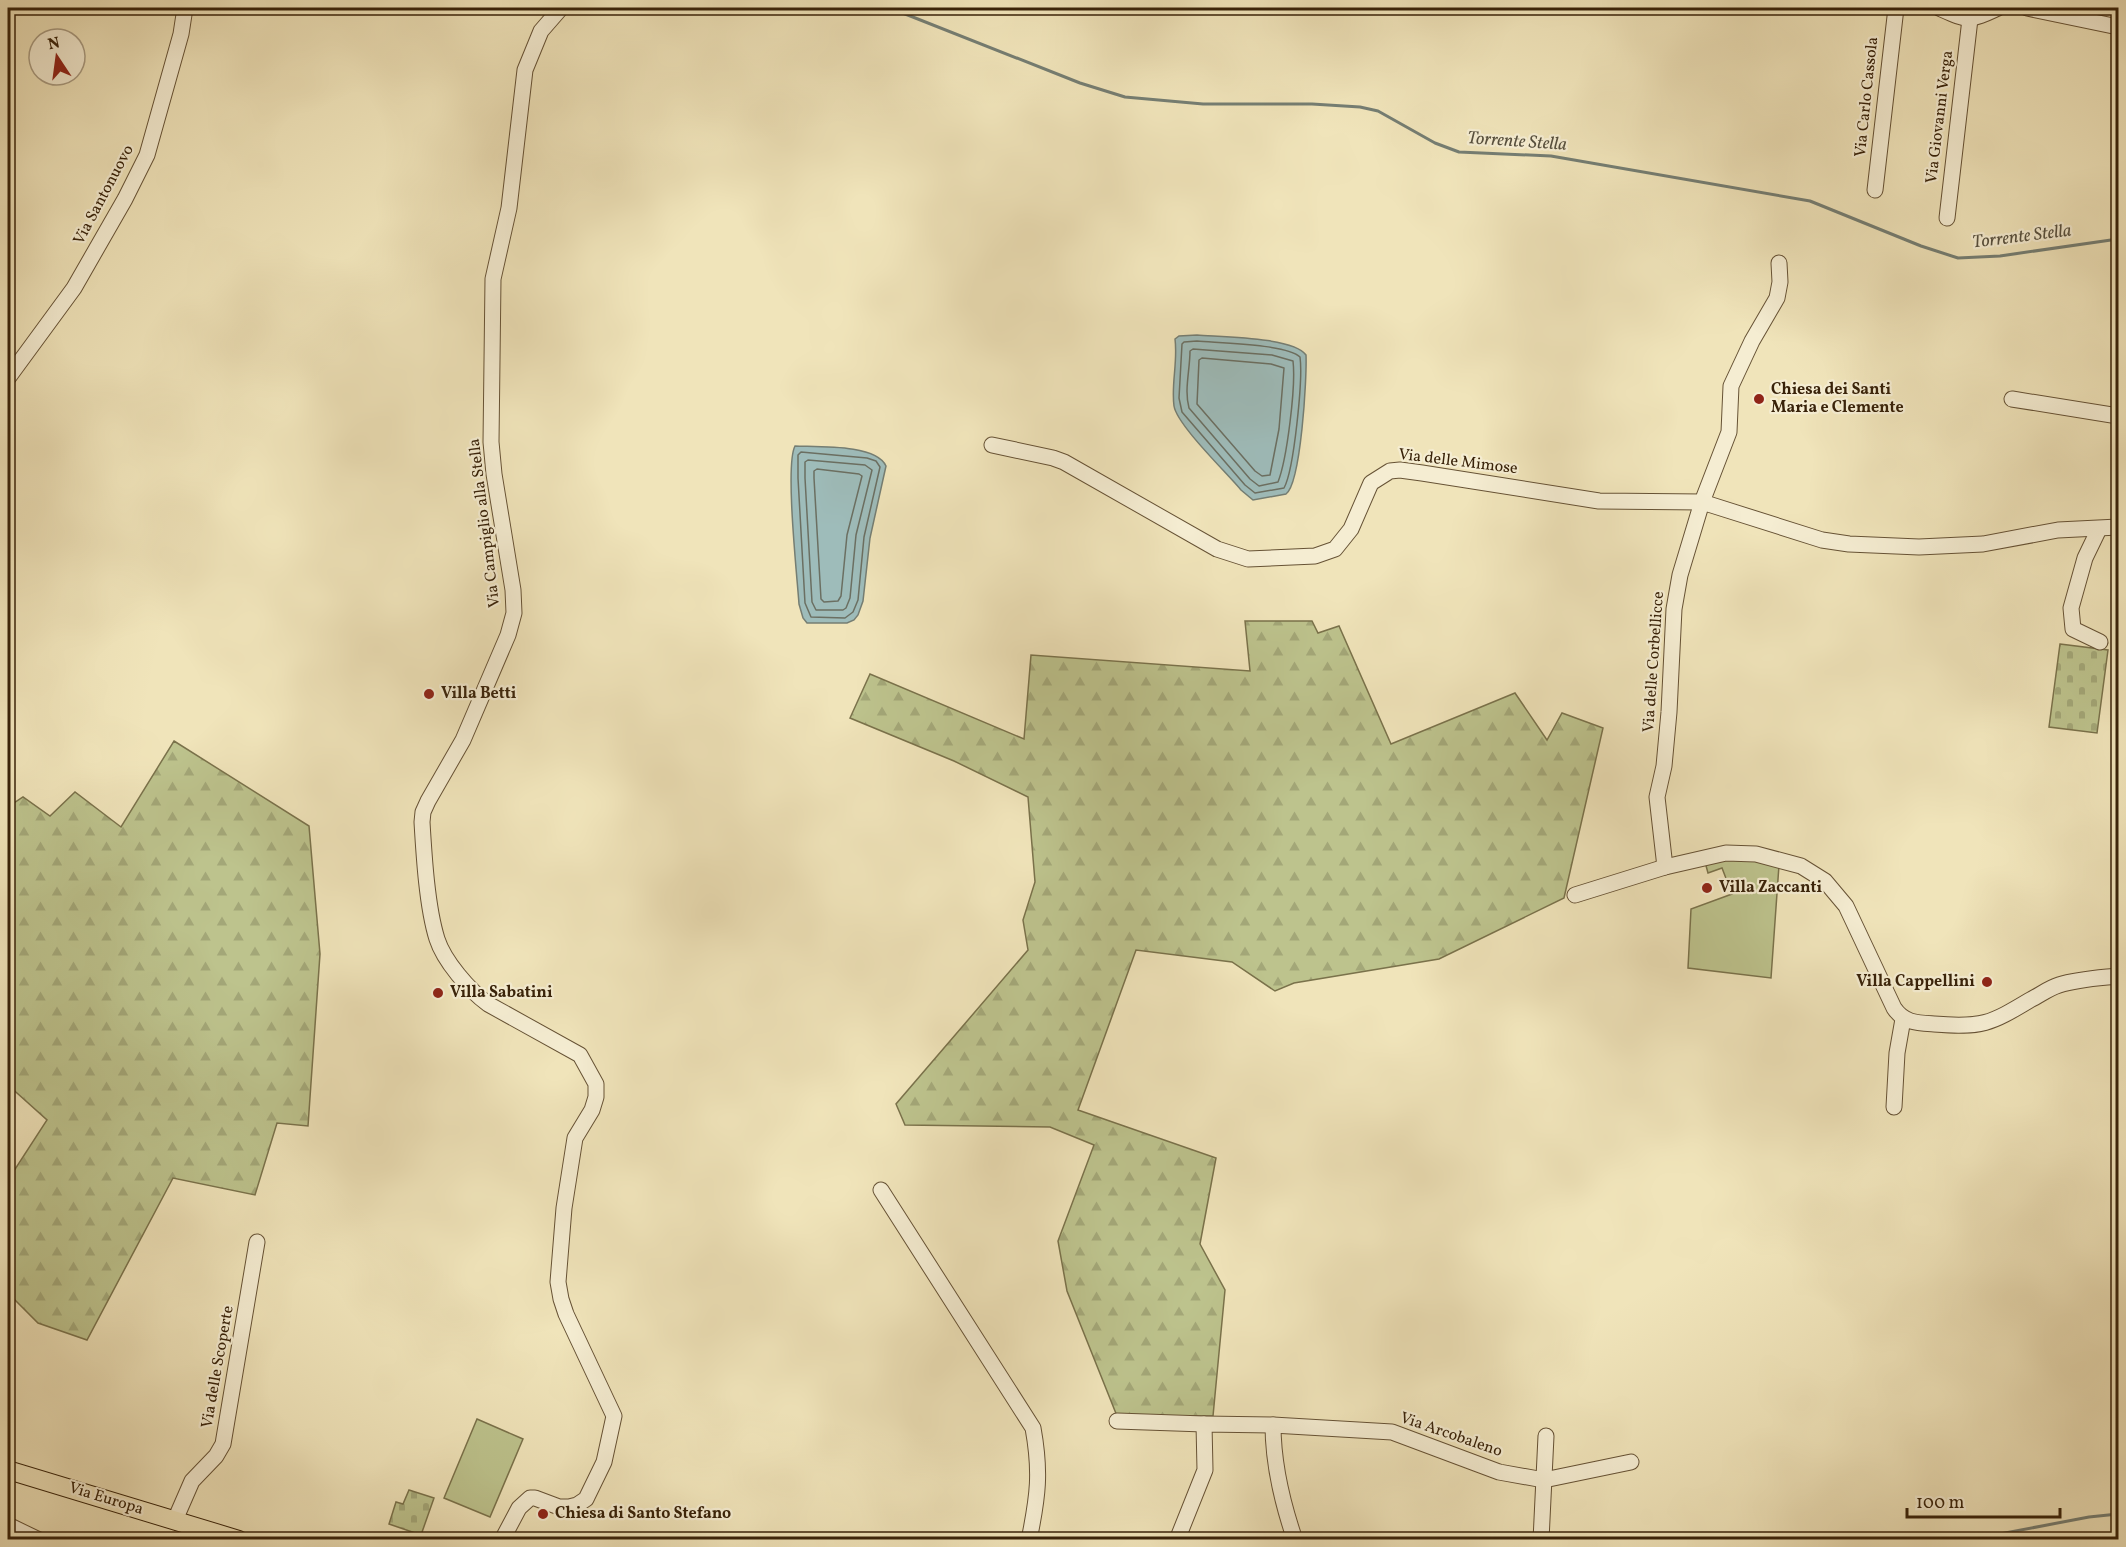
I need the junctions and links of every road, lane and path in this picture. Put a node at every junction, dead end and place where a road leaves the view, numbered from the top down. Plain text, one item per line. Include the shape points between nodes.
1 (185, 8) edge
2 (561, 8) edge
3 (1896, 8) edge
4 (1939, 8) edge
5 (1998, 8) edge
6 (2027, 8) edge
7 (1970, 19) junction
8 (2118, 27) edge
9 (1875, 190) dead end
10 (1947, 218) dead end
11 (1779, 263) dead end
12 (8, 378) edge
13 (2012, 399) dead end
14 (2118, 416) edge
15 (992, 446) dead end
16 (1702, 502) junction
17 (2118, 527) edge
18 (2099, 529) junction
19 (2100, 642) dead end
20 (1665, 867) junction
21 (1575, 895) dead end
22 (2118, 976) edge
23 (1903, 1019) junction
24 (1894, 1107) dead end
25 (881, 1190) dead end
26 (257, 1242) dead end
27 (1117, 1421) dead end
28 (1204, 1424) junction
29 (1273, 1425) junction
30 (1546, 1436) dead end
31 (1631, 1461) dead end
32 (8, 1470) edge
33 (1544, 1480) junction
34 (175, 1520) junction
35 (8, 1525) edge
36 (39, 1539) edge
37 (239, 1539) edge
38 (502, 1539) edge
39 (1029, 1539) edge
40 (1177, 1539) edge
41 (1295, 1539) edge
42 (1540, 1539) edge

1 - 12 street, Via Santonuovo via 147,155 74,288
2 - 38 street, Via Campiglio alla Stella via 541,31 525,70 509,208 493,279 491,442 514,613 464,740 428,801 422,822 432,920 442,950 476,995 580,1055 596,1084 592,1110 575,1138 558,1282 566,1314 614,1416 604,1462 586,1499 577,1505 559,1507 530,1498 519,1508
3 - 9 street, Via Carlo Cassola
4 - 7 street
5 - 7 street
6 - 8 street
7 - 10 street, Via Giovanni Verga
11 - 16 street, Via delle Corbellicce via 1777,297 1731,386 1729,432
13 - 14 street
15 - 16 street, Via delle Mimose via 1064,462 1217,549 1248,559 1315,556 1335,549 1351,529 1371,483 1390,471 1599,501
16 - 18 street via 1822,540 1849,544 1983,544 2058,530
16 - 20 street, Via delle Corbellicce via 1674,609 1669,712 1657,797
17 - 18 street
18 - 19 street via 2085,558 2071,608 2073,629
20 - 21 street
20 - 23 street via 1735,852 1771,857 1814,873 1846,906 1894,1008
22 - 23 street via 2059,984 2000,1018 1979,1025 1936,1025
23 - 24 street
25 - 39 street via 1033,1428 1038,1500
26 - 34 street, Via delle Scoperte via 223,1444 192,1481
27 - 28 street, Via Arcobaleno
28 - 29 street, Via Arcobaleno
28 - 40 street via 1205,1470
29 - 33 street, Via Arcobaleno via 1392,1432 1499,1472
29 - 41 street via 1273,1455
30 - 33 street
31 - 33 street, Via Arcobaleno
32 - 34 main road, Via Europa
33 - 42 street
34 - 37 main road, Via Europa
35 - 36 street

